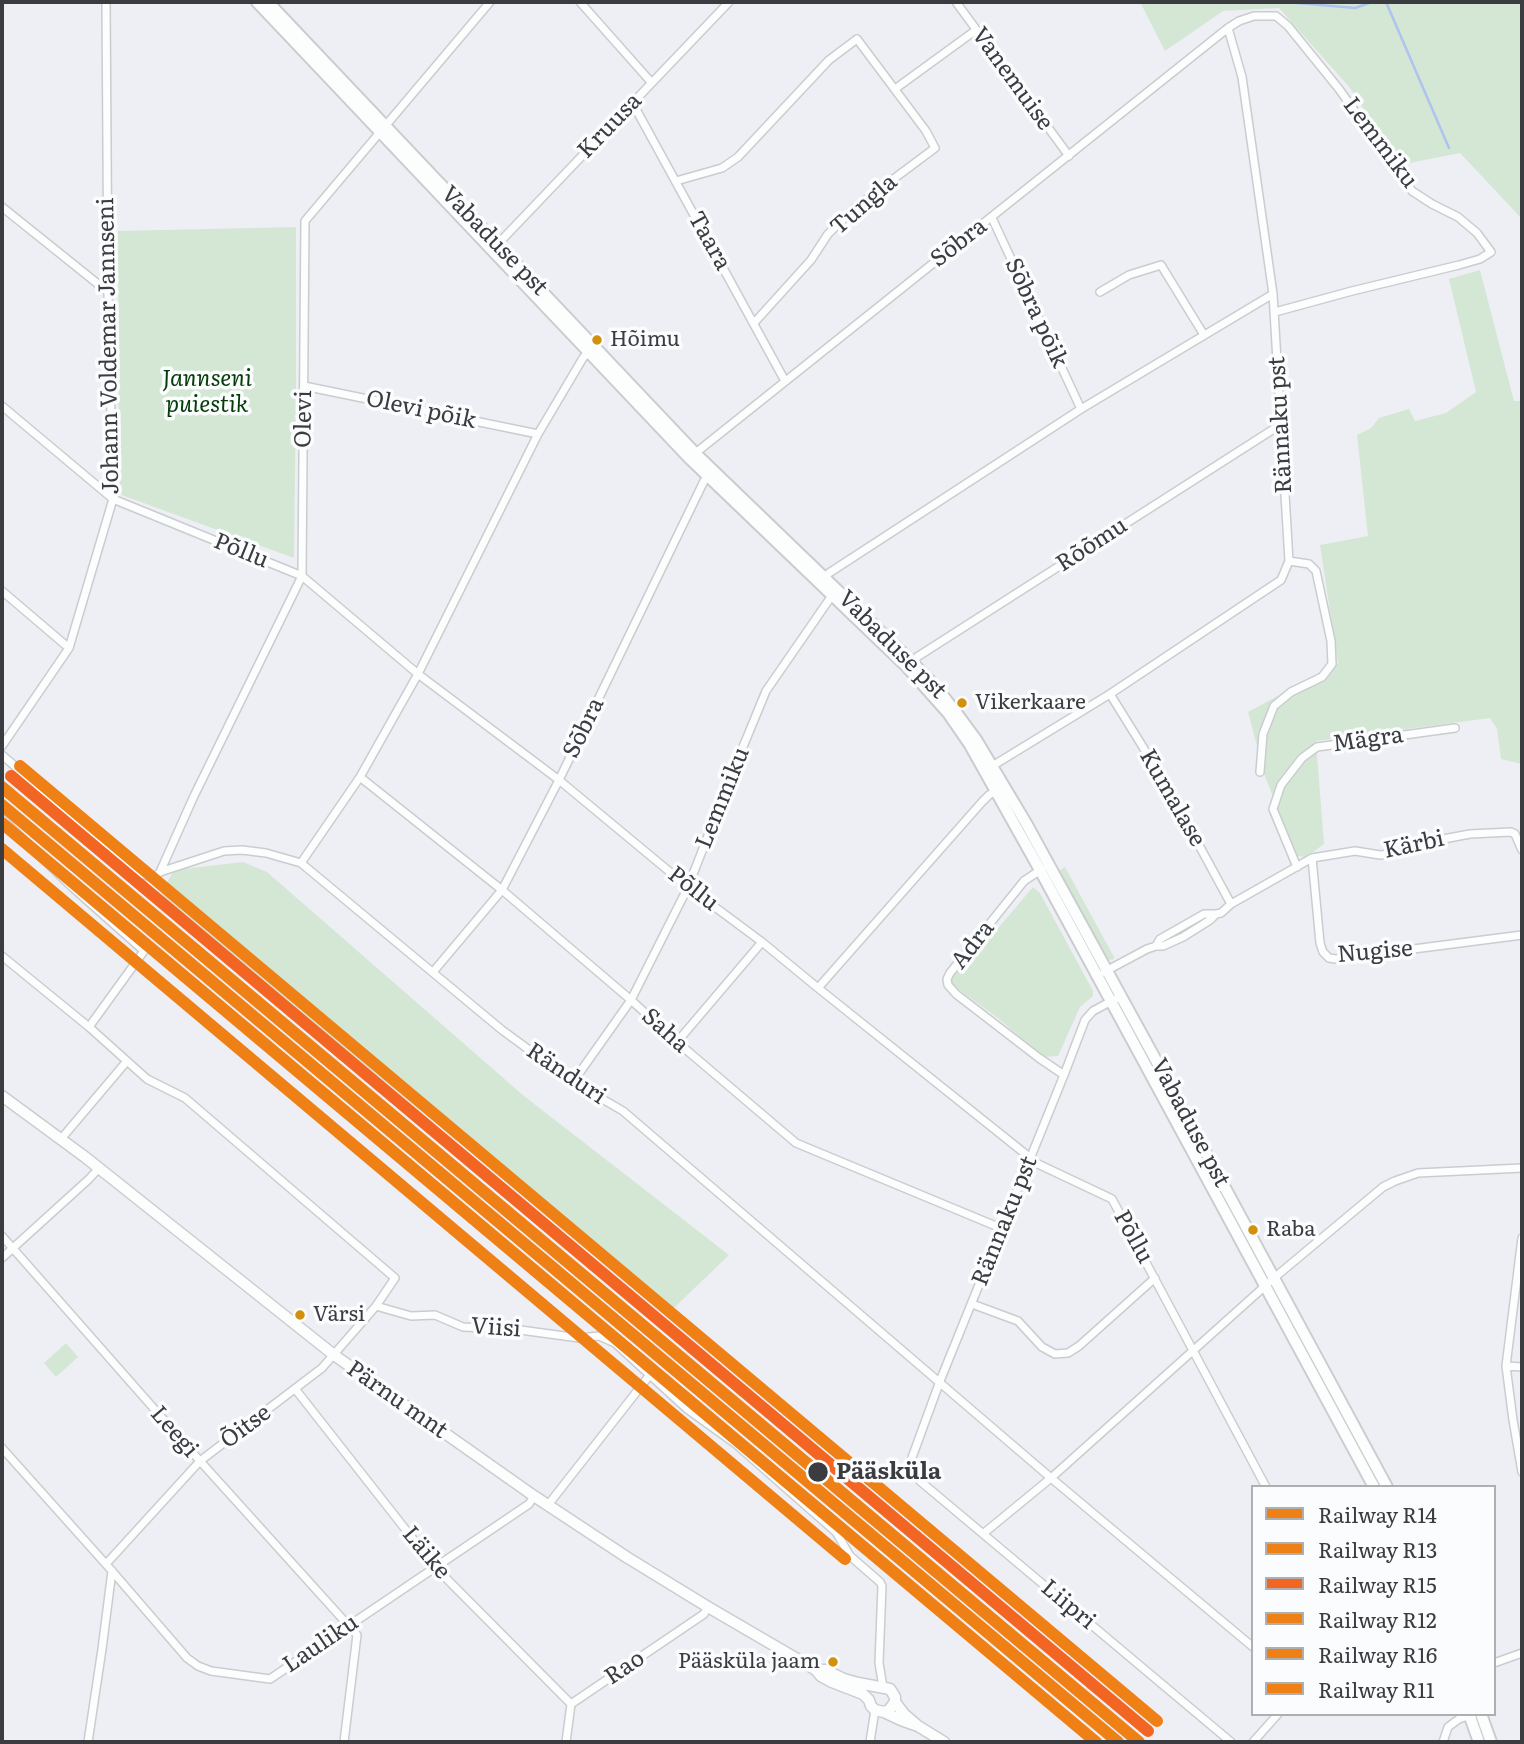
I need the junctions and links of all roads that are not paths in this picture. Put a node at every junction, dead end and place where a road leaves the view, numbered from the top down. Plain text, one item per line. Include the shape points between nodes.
1 (106, 2) edge
2 (257, 2) edge
3 (268, 2) edge
4 (489, 2) edge
5 (580, 2) edge
6 (729, 2) edge
7 (956, 2) edge
8 (1228, 28) junction
9 (976, 30) junction
10 (652, 82) junction
11 (895, 89) junction
12 (632, 102) junction
13 (383, 128) junction
14 (1069, 156) junction
15 (676, 181) junction
16 (2, 207) edge
17 (992, 218) junction
18 (495, 247) junction
19 (108, 292) junction
20 (1100, 292) dead end
21 (1273, 294) junction
22 (1275, 312) junction
23 (754, 323) junction
24 (1204, 335) junction
25 (589, 351) junction
26 (785, 381) junction
27 (304, 386) junction
28 (2, 406) edge
29 (1081, 409) junction
30 (1280, 425) junction
31 (538, 434) junction
32 (693, 456) junction
33 (710, 473) junction
34 (113, 499) junction
35 (1289, 561) junction
36 (302, 576) junction
37 (822, 580) junction
38 (2, 591) edge
39 (835, 592) junction
40 (69, 648) junction
41 (909, 664) junction
42 (418, 674) junction
43 (1110, 694) junction
44 (1455, 728) dead end
45 (2, 746) edge
46 (2, 755) edge
47 (988, 769) junction
48 (1260, 772) dead end
49 (360, 777) junction
50 (559, 780) junction
51 (996, 792) junction
52 (2, 819) edge
53 (1522, 850) edge
54 (1312, 858) junction
55 (301, 863) junction
56 (1297, 867) junction
57 (1045, 868) junction
58 (160, 872) junction
59 (688, 887) junction
60 (502, 890) junction
61 (1231, 904) junction
62 (1522, 935) edge
63 (762, 942) junction
64 (2, 956) edge
65 (433, 972) junction
66 (1102, 973) junction
67 (818, 988) junction
68 (1117, 999) junction
69 (631, 1000) junction
70 (89, 1027) junction
71 (677, 1042) junction
72 (127, 1060) junction
73 (1064, 1075) junction
74 (573, 1082) junction
75 (2, 1096) edge
76 (61, 1139) junction
77 (1030, 1158) junction
78 (99, 1168) junction
79 (1522, 1168) edge
80 (1003, 1229) junction
81 (2, 1236) edge
82 (1522, 1238) edge
83 (12, 1248) junction
84 (2, 1258) edge
85 (1155, 1278) junction
86 (1270, 1282) junction
87 (972, 1304) junction
88 (376, 1306) junction
89 (1194, 1351) junction
90 (334, 1355) junction
91 (1506, 1366) junction
92 (1522, 1367) edge
93 (649, 1376) junction
94 (940, 1381) junction
95 (296, 1390) junction
96 (2, 1448) edge
97 (10, 1458) junction
98 (200, 1461) junction
99 (910, 1463) joint
100 (2, 1465) edge
101 (1522, 1472) edge
102 (1051, 1478) junction
103 (1265, 1485) edge
104 (1373, 1485) edge
105 (1386, 1485) edge
106 (534, 1496) junction
107 (548, 1505) junction
108 (984, 1533) junction
109 (109, 1567) junction
110 (435, 1567) junction
111 (708, 1607) junction
112 (349, 1625) junction
113 (1251, 1645) edge
114 (1522, 1653) edge
115 (1496, 1662) edge
116 (816, 1670) junction
117 (881, 1687) junction
118 (895, 1702) junction
119 (571, 1704) junction
120 (876, 1707) junction
121 (1276, 1716) edge
122 (1470, 1716) edge
123 (1473, 1716) edge
124 (1474, 1716) edge
125 (918, 1726) junction
126 (88, 1742) edge
127 (344, 1742) edge
128 (566, 1742) edge
129 (870, 1742) edge
130 (944, 1742) edge
131 (1231, 1742) edge
132 (1254, 1742) edge
133 (1443, 1742) edge
134 (1479, 1742) edge
135 (1490, 1742) edge

1 - 19 street, Johann Voldemar Jannseni
2 - 13 highway, Vabaduse pst
3 - 13 highway, Vabaduse pst
4 - 13 street, Olevi
5 - 10 street
6 - 10 street, Kruusa
7 - 9 street, Vanemuise
8 - 14 street, Sõbra
8 - 21 street, Rännaku pst via 1242,78
8 - 22 street, Lemmiku via 1254,16 1276,16 1288,26 1412,191 1458,217 1491,252 1470,262
9 - 11 street
9 - 14 street, Vanemuise
10 - 12 street, Kruusa
11 - 15 street, Tungla via 857,39 829,61 738,157 722,168
11 - 23 street, Tungla via 934,148 828,234 811,260
12 - 15 street, Taara
12 - 18 street, Kruusa
13 - 18 highway, Vabaduse pst
13 - 27 street, Olevi via 304,220
14 - 17 street, Sõbra
15 - 23 street, Taara
16 - 19 street
17 - 26 street, Sõbra
17 - 29 street, Sõbra põik
18 - 25 highway, Vabaduse pst
18 - 32 highway, Vabaduse pst
19 - 34 street, Johann Voldemar Jannseni
20 - 24 street via 1129,275 1161,265
21 - 22 street, Rännaku pst
21 - 24 street
22 - 30 street, Rännaku pst
23 - 26 street, Taara
24 - 29 street
25 - 31 street
25 - 32 highway, Vabaduse pst
26 - 32 street, Sõbra
27 - 31 street, Olevi põik
27 - 36 street, Olevi
28 - 34 street, Põllu
29 - 37 street
30 - 35 street, Rännaku pst
30 - 41 street, Rõõmu
31 - 42 street
32 - 33 highway, Vabaduse pst
33 - 37 highway, Vabaduse pst
33 - 50 street, Sõbra
34 - 36 street, Põllu
34 - 40 street, Johann Voldemar Jannseni
35 - 43 street via 1281,580
35 - 48 street via 1308,564 1316,571 1332,664 1322,677 1274,706 1263,734
36 - 42 street, Põllu
36 - 58 street, Olevi
37 - 39 highway, Vabaduse pst
38 - 40 street
39 - 41 highway, Vabaduse pst
39 - 59 street, Lemmiku via 766,691
40 - 45 street, Johann Voldemar Jannseni
41 - 47 highway, Vabaduse pst
42 - 49 street
42 - 50 street, Põllu
43 - 47 street
43 - 61 street, Kumalase
44 - 56 street, Mägra via 1317,747 1302,758 1281,785 1273,809
46 - 58 street via 141,874 156,876
47 - 51 highway, Vabaduse pst
47 - 57 highway, Vabaduse pst
49 - 55 street
49 - 60 street, Saha
50 - 59 street, Põllu
50 - 60 street, Sõbra
51 - 57 highway, Vabaduse pst
51 - 67 street via 982,802
52 - 70 street via 144,951
53 - 54 street, Kärbi via 1511,832 1470,834 1422,843 1398,853 1355,851
54 - 56 street, Kärbi
54 - 62 street, Nugise via 1320,943 1329,958
55 - 58 street, Ränduri via 266,853 224,851
55 - 65 street, Ränduri
56 - 61 street
57 - 66 highway, Vabaduse pst
57 - 73 street, Adra via 1024,881 947,979 956,994
59 - 63 street, Põllu
59 - 69 street, Lemmiku
60 - 65 street, Sõbra
60 - 69 street, Saha
61 - 66 street via 1216,915 1204,914 1160,939 1156,946
63 - 67 street, Põllu
63 - 71 street
64 - 70 street
65 - 74 street, Ränduri
66 - 68 highway, Vabaduse pst
67 - 77 street, Põllu
68 - 73 street, Rännaku pst via 1085,1020
68 - 86 highway, Vabaduse pst
69 - 71 street, Saha
69 - 74 street, Lemmiku
70 - 72 street
71 - 80 street, Saha via 796,1143
72 - 76 street
72 - 88 street via 147,1079 185,1098 395,1278
73 - 77 street, Rännaku pst
74 - 94 street, Ränduri via 623,1111
75 - 76 main road, Pärnu mnt
76 - 78 main road, Pärnu mnt
77 - 80 street, Rännaku pst
77 - 85 street, Põllu via 1112,1199
78 - 83 street
78 - 90 main road, Pärnu mnt
79 - 86 street via 1418,1173 1395,1181
80 - 87 street, Rännaku pst
81 - 83 street, Leegi
82 - 91 street
83 - 84 street
83 - 98 street, Leegi
85 - 87 street via 1068,1353 1055,1354 1018,1321
85 - 89 street, Põllu
86 - 89 street
86 - 104 highway, Vabaduse pst
86 - 105 highway, Vabaduse pst
87 - 94 street, Rännaku pst
88 - 90 street
88 - 93 street, Viisi via 411,1317 435,1315 463,1327 608,1338
89 - 102 street
89 - 103 street, Põllu
90 - 95 street, Õitse
90 - 106 main road, Pärnu mnt
91 - 92 street
91 - 101 street
93 - 107 street
93 - 117 street, Viisi via 826,1523 850,1556 880,1582
94 - 99 street, Rännaku pst
94 - 102 street
95 - 98 street, Õitse
95 - 110 street, Läike
96 - 97 street, Lauliku
97 - 100 street
97 - 109 street, Lauliku
98 - 109 street, Õitse
98 - 112 street, Leegi
99 - 108 street, Liipri via 920,1480
102 - 108 street
102 - 113 street
106 - 107 main road, Pärnu mnt
106 - 110 street, Lauliku via 529,1504
107 - 111 main road, Pärnu mnt
108 - 131 street, Liipri
109 - 112 street, Lauliku via 187,1658 211,1671 270,1679
109 - 126 street via 103,1649
110 - 112 street, Lauliku
110 - 119 street, Läike
111 - 116 main road, Pärnu mnt
111 - 119 street, Rao
112 - 127 street via 357,1635
114 - 115 street
116 - 117 main road, Pärnu mnt
116 - 120 main road, Pärnu mnt via 863,1694
117 - 118 main road via 893,1692
117 - 120 main road via 871,1694
118 - 120 main road via 889,1710
118 - 125 main road, Pärnu mnt
119 - 128 street
120 - 125 main road, Pärnu mnt
120 - 129 street
121 - 132 street
122 - 133 street via 1448,1727
123 - 134 highway
124 - 135 highway
125 - 130 main road, Pärnu mnt

